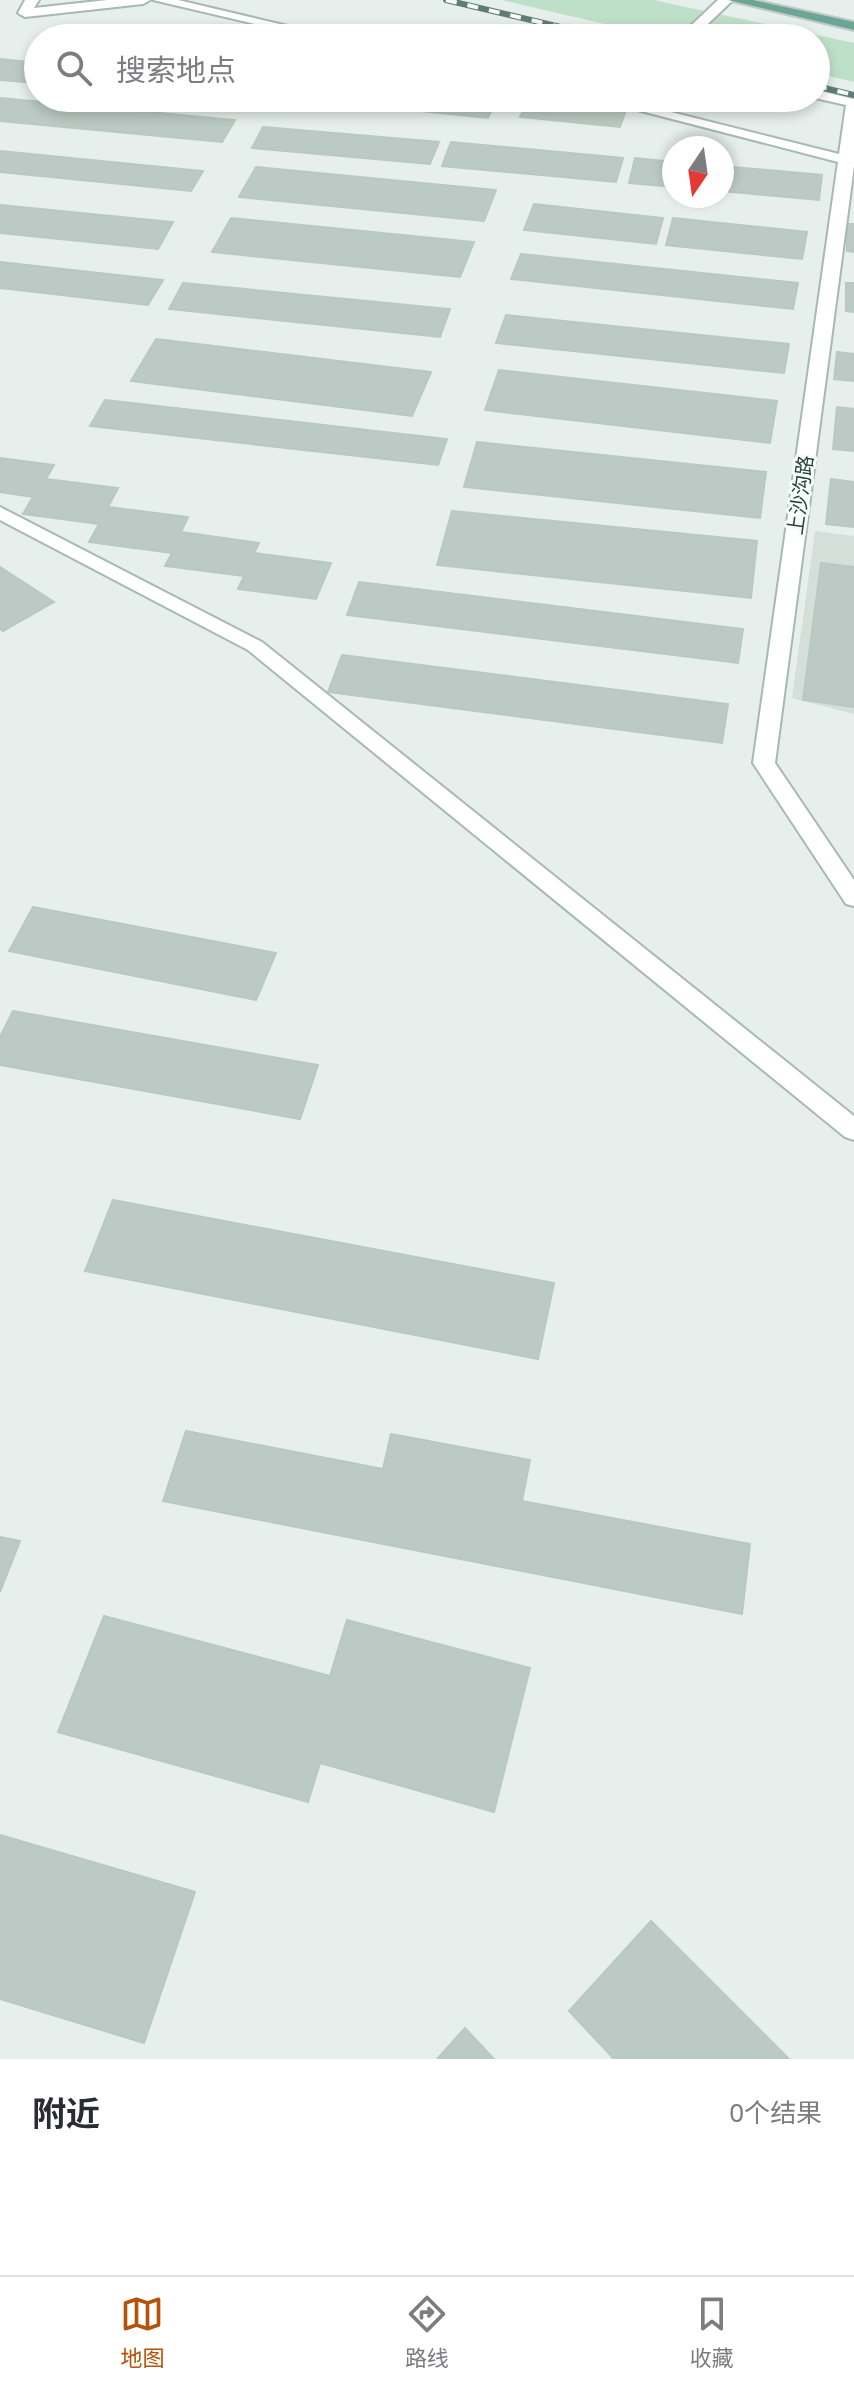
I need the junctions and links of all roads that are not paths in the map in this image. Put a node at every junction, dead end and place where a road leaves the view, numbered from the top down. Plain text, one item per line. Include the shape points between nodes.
1 (32, 0) edge
2 (143, 0) edge
3 (160, 0) edge
4 (726, 0) edge
5 (735, 0) edge
6 (269, 24) edge
7 (700, 24) edge
8 (854, 26) edge
9 (830, 97) edge
10 (654, 112) edge
11 (850, 161) edge
12 (0, 513) edge
13 (854, 898) edge
14 (854, 1130) edge

1 - 2 lane via 25,13
3 - 6 lane
4 - 7 lane
5 - 8 main road
9 - 11 lane, 上沙沟路 via 853,103
10 - 11 lane
11 - 13 lane, 上沙沟路 via 764,763
12 - 14 lane via 255,646

